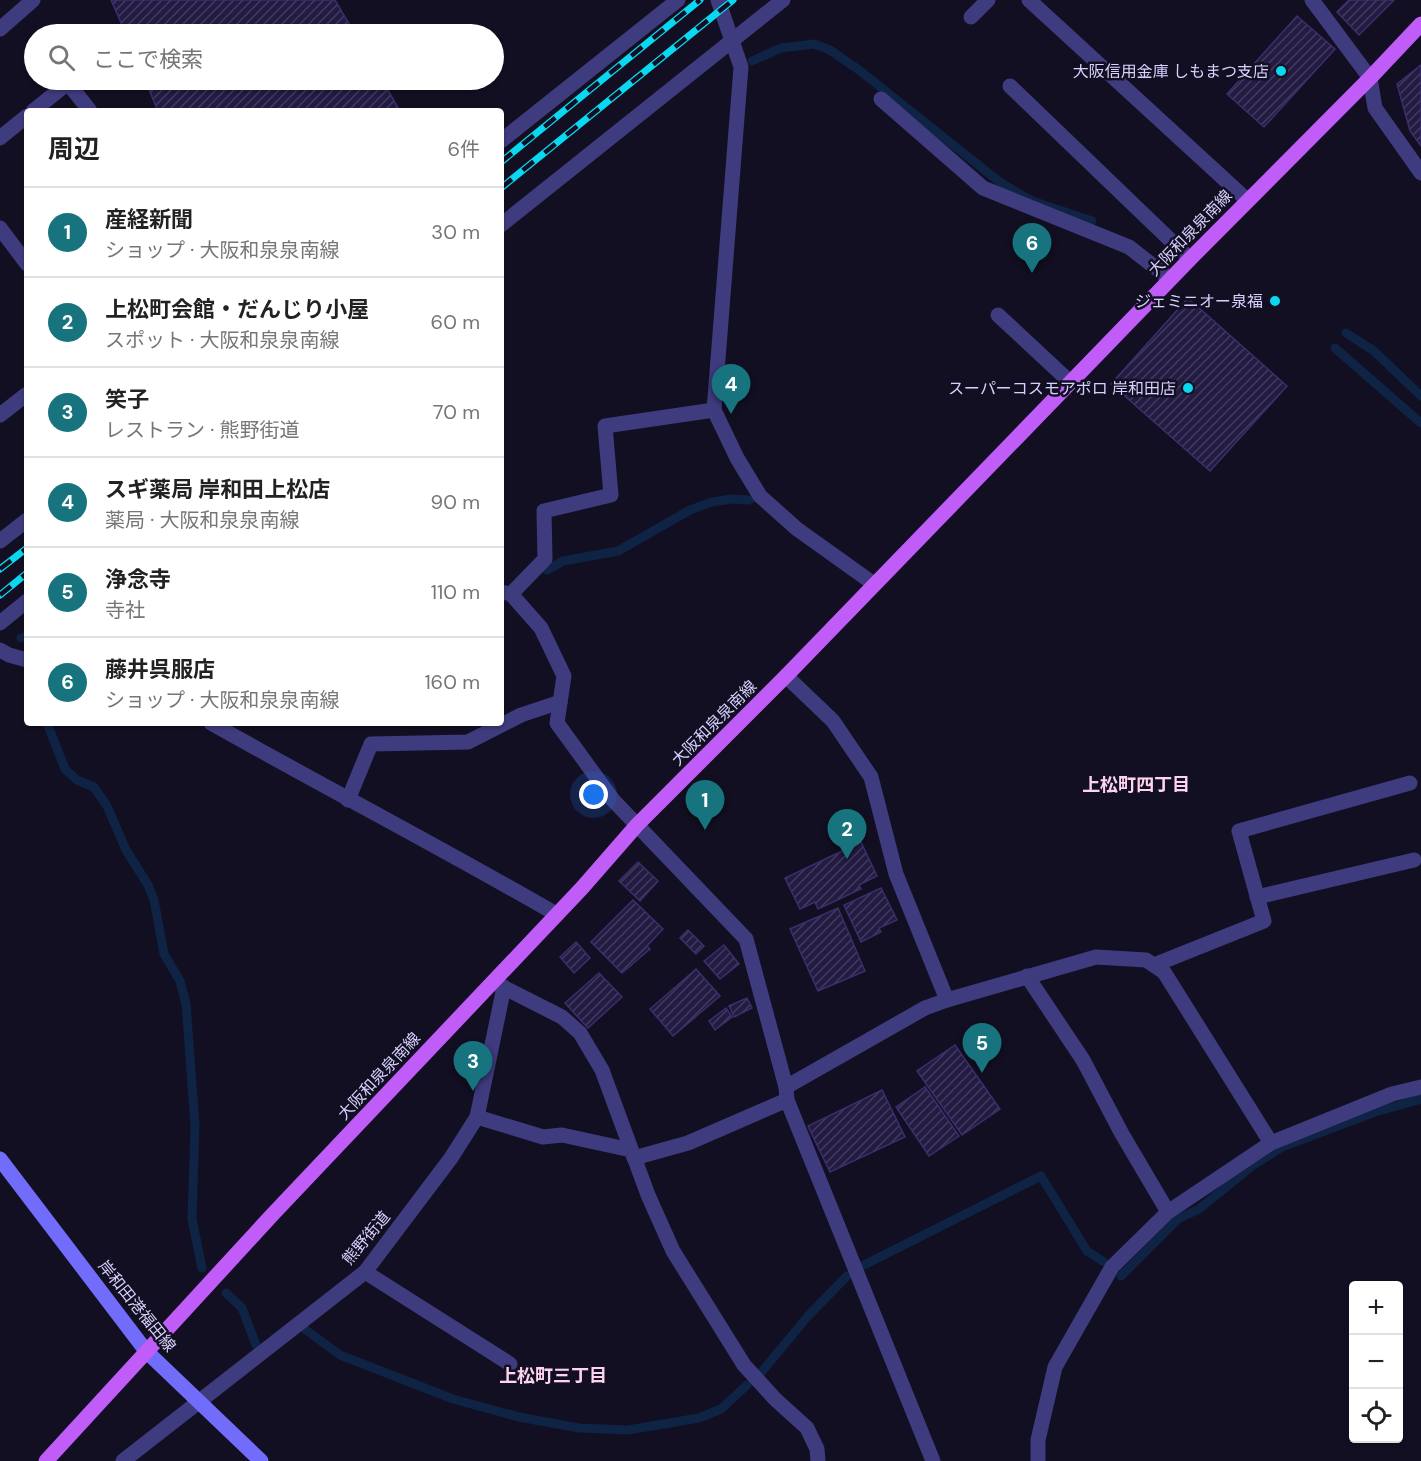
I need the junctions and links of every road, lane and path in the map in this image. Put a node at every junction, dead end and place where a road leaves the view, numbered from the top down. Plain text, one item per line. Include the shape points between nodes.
1 (33, 0) edge
2 (678, 0) edge
3 (718, 0) edge
4 (783, 0) edge
5 (988, 0) edge
6 (1029, 0) edge
7 (1312, 0) edge
8 (971, 17) dead end
9 (1421, 24) edge
10 (0, 29) edge
11 (733, 41) junction
12 (1370, 78) junction
13 (1011, 86) dead end
14 (58, 90) edge
15 (74, 90) edge
16 (881, 99) dead end
17 (37, 108) edge
18 (88, 108) edge
19 (24, 118) edge
20 (0, 138) edge
21 (504, 139) edge
22 (1421, 173) edge
23 (1247, 200) junction
24 (504, 223) edge
25 (0, 228) edge
26 (1190, 259) junction
27 (24, 260) edge
28 (1170, 279) junction
29 (998, 315) dead end
30 (1070, 382) junction
31 (24, 396) edge
32 (714, 410) junction
33 (0, 415) edge
34 (24, 522) edge
35 (0, 541) edge
36 (874, 584) junction
37 (506, 593) edge
38 (24, 604) edge
39 (0, 623) edge
40 (0, 650) edge
41 (24, 659) edge
42 (786, 676) junction
43 (560, 702) junction
44 (504, 724) edge
45 (216, 726) edge
46 (499, 726) edge
47 (1410, 783) dead end
48 (348, 800) junction
49 (637, 825) junction
50 (1414, 860) dead end
51 (1257, 897) junction
52 (556, 914) junction
53 (1154, 965) junction
54 (1027, 976) junction
55 (498, 985) junction
56 (947, 1000) junction
57 (1421, 1087) edge
58 (787, 1094) junction
59 (477, 1117) junction
60 (1271, 1143) junction
61 (632, 1154) junction
62 (0, 1159) edge
63 (1168, 1212) junction
64 (365, 1272) junction
65 (146, 1351) junction
66 (510, 1364) dead end
67 (200, 1402) junction
68 (46, 1461) edge
69 (123, 1461) edge
70 (261, 1461) edge
71 (819, 1461) edge
72 (933, 1461) edge
73 (1038, 1461) edge

1 - 10 street
2 - 21 street
3 - 11 street
4 - 11 street
5 - 8 street
6 - 23 street
7 - 12 street
9 - 12 main road, 大阪和泉泉南線
11 - 24 street
11 - 32 street via 741,67
12 - 22 street via 1375,108
12 - 23 main road, 大阪和泉泉南線
13 - 26 street
14 - 17 street
15 - 18 street
16 - 28 street via 982,188 1129,247
19 - 20 street
23 - 26 main road, 大阪和泉泉南線
25 - 27 street
26 - 28 main road, 大阪和泉泉南線
28 - 30 main road, 大阪和泉泉南線
29 - 30 street
30 - 36 main road, 大阪和泉泉南線
31 - 33 street
32 - 36 street via 760,496 797,529
32 - 37 street via 605,426 611,495 544,511 545,559
34 - 35 street
36 - 42 main road, 大阪和泉泉南線
37 - 43 street via 541,628 564,676
38 - 39 street
40 - 41 street
42 - 49 main road, 大阪和泉泉南線
42 - 56 street via 833,721 871,777 896,874
43 - 44 street
43 - 49 street via 557,723 613,800
45 - 48 street
46 - 48 street via 468,742 371,744
47 - 51 street via 1239,831
48 - 52 street via 455,855
49 - 52 main road, 大阪和泉泉南線
49 - 58 street via 746,939
50 - 51 street
51 - 53 street via 1264,921
52 - 55 main road, 大阪和泉泉南線
53 - 54 street via 1146,960 1096,957
53 - 60 street via 1164,972
54 - 56 street
54 - 63 street via 1083,1060
55 - 59 street, 熊野街道
55 - 61 street via 562,1017 580,1033 602,1070
55 - 65 main road, 大阪和泉泉南線
56 - 58 street via 925,1008
57 - 60 street via 1392,1094
58 - 61 street via 688,1143
58 - 72 street
59 - 61 street via 543,1137 562,1135
59 - 64 street, 熊野街道
60 - 63 street
61 - 71 street via 673,1251 744,1365 807,1428 818,1449
62 - 65 street, 岸和田港福田線
63 - 73 street via 1112,1267 1055,1367 1038,1440
64 - 66 street
64 - 67 street, 熊野街道
65 - 67 street, 岸和田港福田線
65 - 68 main road, 大阪和泉泉南線
67 - 69 street, 熊野街道
67 - 70 street, 岸和田港福田線

